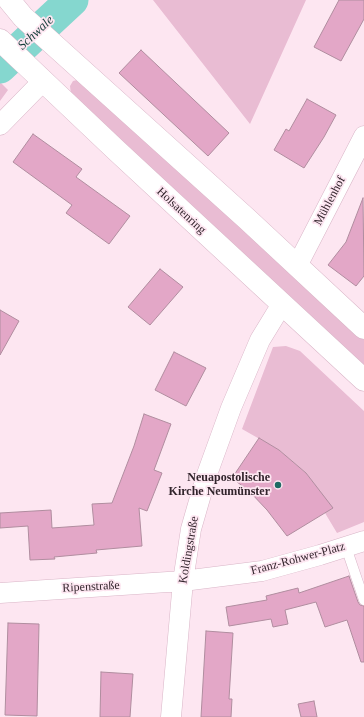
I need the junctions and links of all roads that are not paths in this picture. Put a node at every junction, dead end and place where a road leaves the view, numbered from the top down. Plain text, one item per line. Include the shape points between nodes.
1 (9, 0) edge
2 (0, 40) edge
3 (37, 75) junction
4 (0, 125) edge
5 (364, 136) edge
6 (297, 266) junction
7 (282, 304) junction
8 (364, 328) edge
9 (364, 380) edge
10 (355, 544) edge
11 (183, 581) junction
12 (0, 593) edge
13 (364, 600) edge
14 (171, 717) edge

1 - 6 main road via 23,17
2 - 3 main road, Holsatenring
3 - 4 street
3 - 7 main road, Holsatenring
5 - 6 street, Mühlenhof
6 - 8 main road
7 - 9 main road, Holsatenring
7 - 11 street, Koldingstraße via 260,340 231,408 206,477 191,529
10 - 11 street, Franz-Rohwer-Platz via 262,571
10 - 13 lane
11 - 12 street, Ripenstraße
11 - 14 street, Koldingstraße

